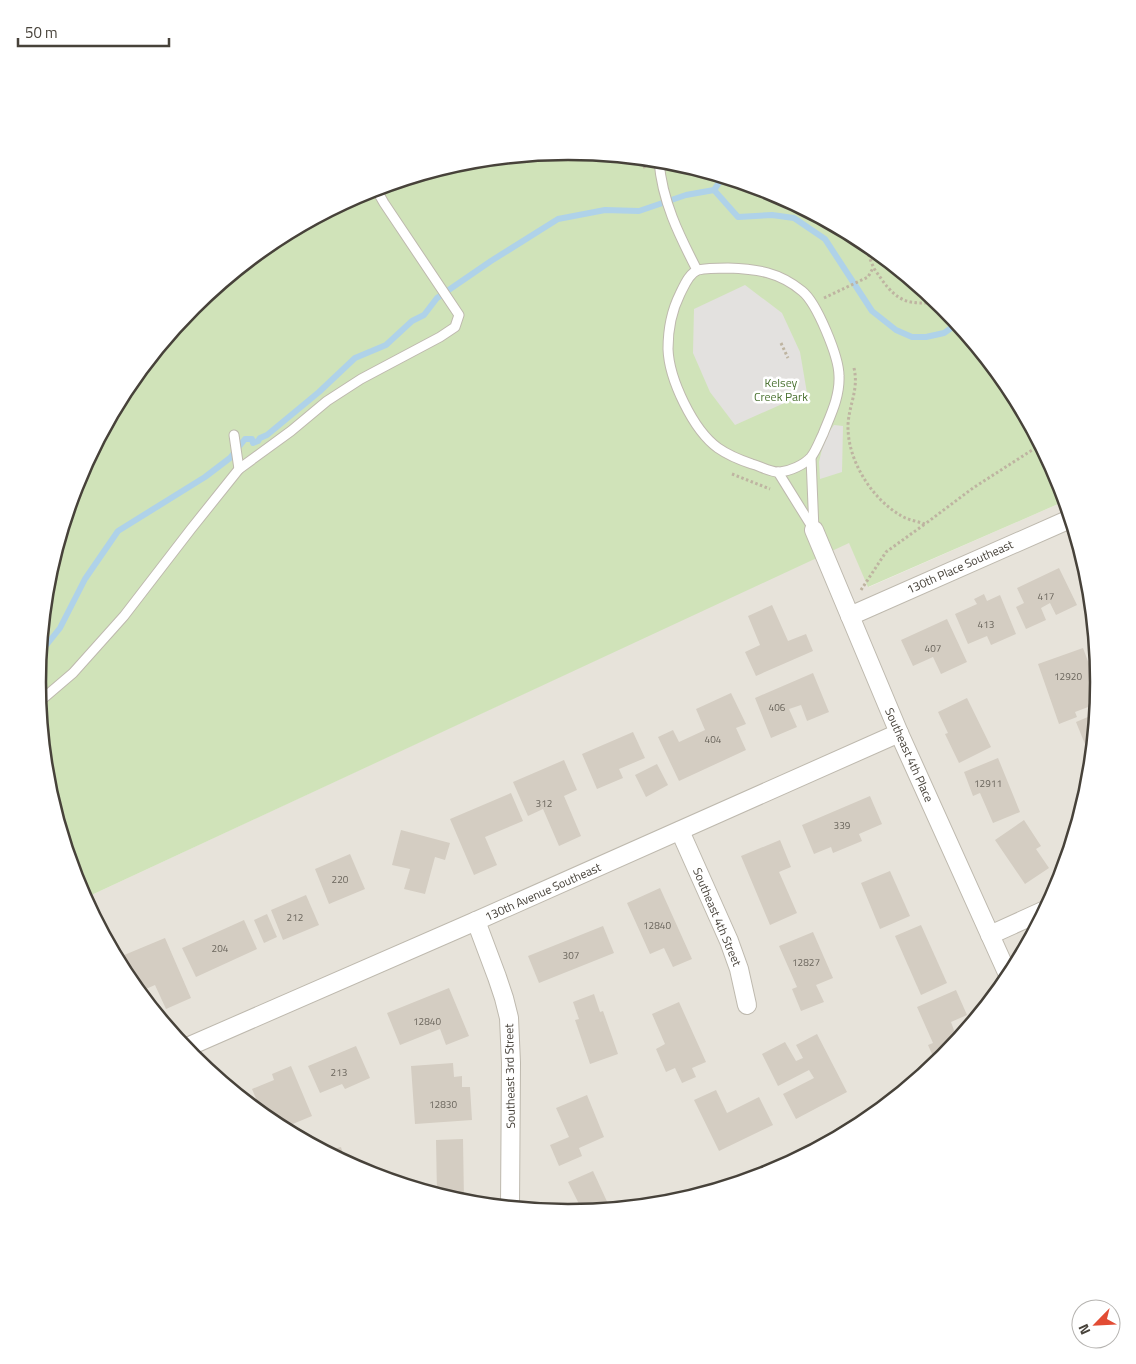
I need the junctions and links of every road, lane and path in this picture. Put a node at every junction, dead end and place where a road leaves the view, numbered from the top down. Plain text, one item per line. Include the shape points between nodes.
1 (659, 168) edge
2 (380, 196) edge
3 (869, 256) edge
4 (873, 268) junction
5 (697, 270) junction
6 (839, 292) dead end
7 (925, 302) edge
8 (781, 343) dead end
9 (788, 358) dead end
10 (853, 363) dead end
11 (234, 435) dead end
12 (1035, 449) edge
13 (811, 458) junction
14 (239, 469) junction
15 (727, 470) dead end
16 (778, 472) junction
17 (775, 496) dead end
18 (1064, 522) edge
19 (925, 524) junction
20 (814, 530) junction
21 (859, 593) dead end
22 (850, 616) junction
23 (46, 696) edge
24 (899, 733) junction
25 (680, 830) junction
26 (1035, 914) edge
27 (476, 921) junction
28 (990, 935) junction
29 (1005, 968) edge
30 (747, 1005) dead end
31 (193, 1044) edge
32 (510, 1200) edge

1 - 5 lane via 670,212
2 - 14 lane via 459,315 455,327 327,401
3 - 4 path
4 - 6 path via 868,277
4 - 7 path via 894,295 902,300
5 - 13 lane via 760,270 793,285 809,298 827,334 840,375 834,408
5 - 16 lane via 677,300 670,323 668,349 682,397 701,430 717,447 736,458
8 - 9 path
10 - 19 path via 856,386 848,431 857,467 892,510
11 - 14 lane
12 - 19 path via 973,488
13 - 16 lane via 794,468
13 - 20 lane
14 - 23 lane via 124,616 73,673
15 - 17 path via 770,488
16 - 20 lane
18 - 22 street, 130th Place Southeast
19 - 21 path via 886,552
20 - 22 street, Southeast 4th Place
22 - 24 street, Southeast 4th Place
24 - 25 street, 130th Avenue Southeast
24 - 28 street, Southeast 4th Place
25 - 27 street, 130th Avenue Southeast
25 - 30 street, Southeast 4th Street via 729,941
26 - 28 street
27 - 31 street, 130th Avenue Southeast
27 - 32 street, Southeast 3rd Street via 509,1018
28 - 29 street, Southeast 4th Place

